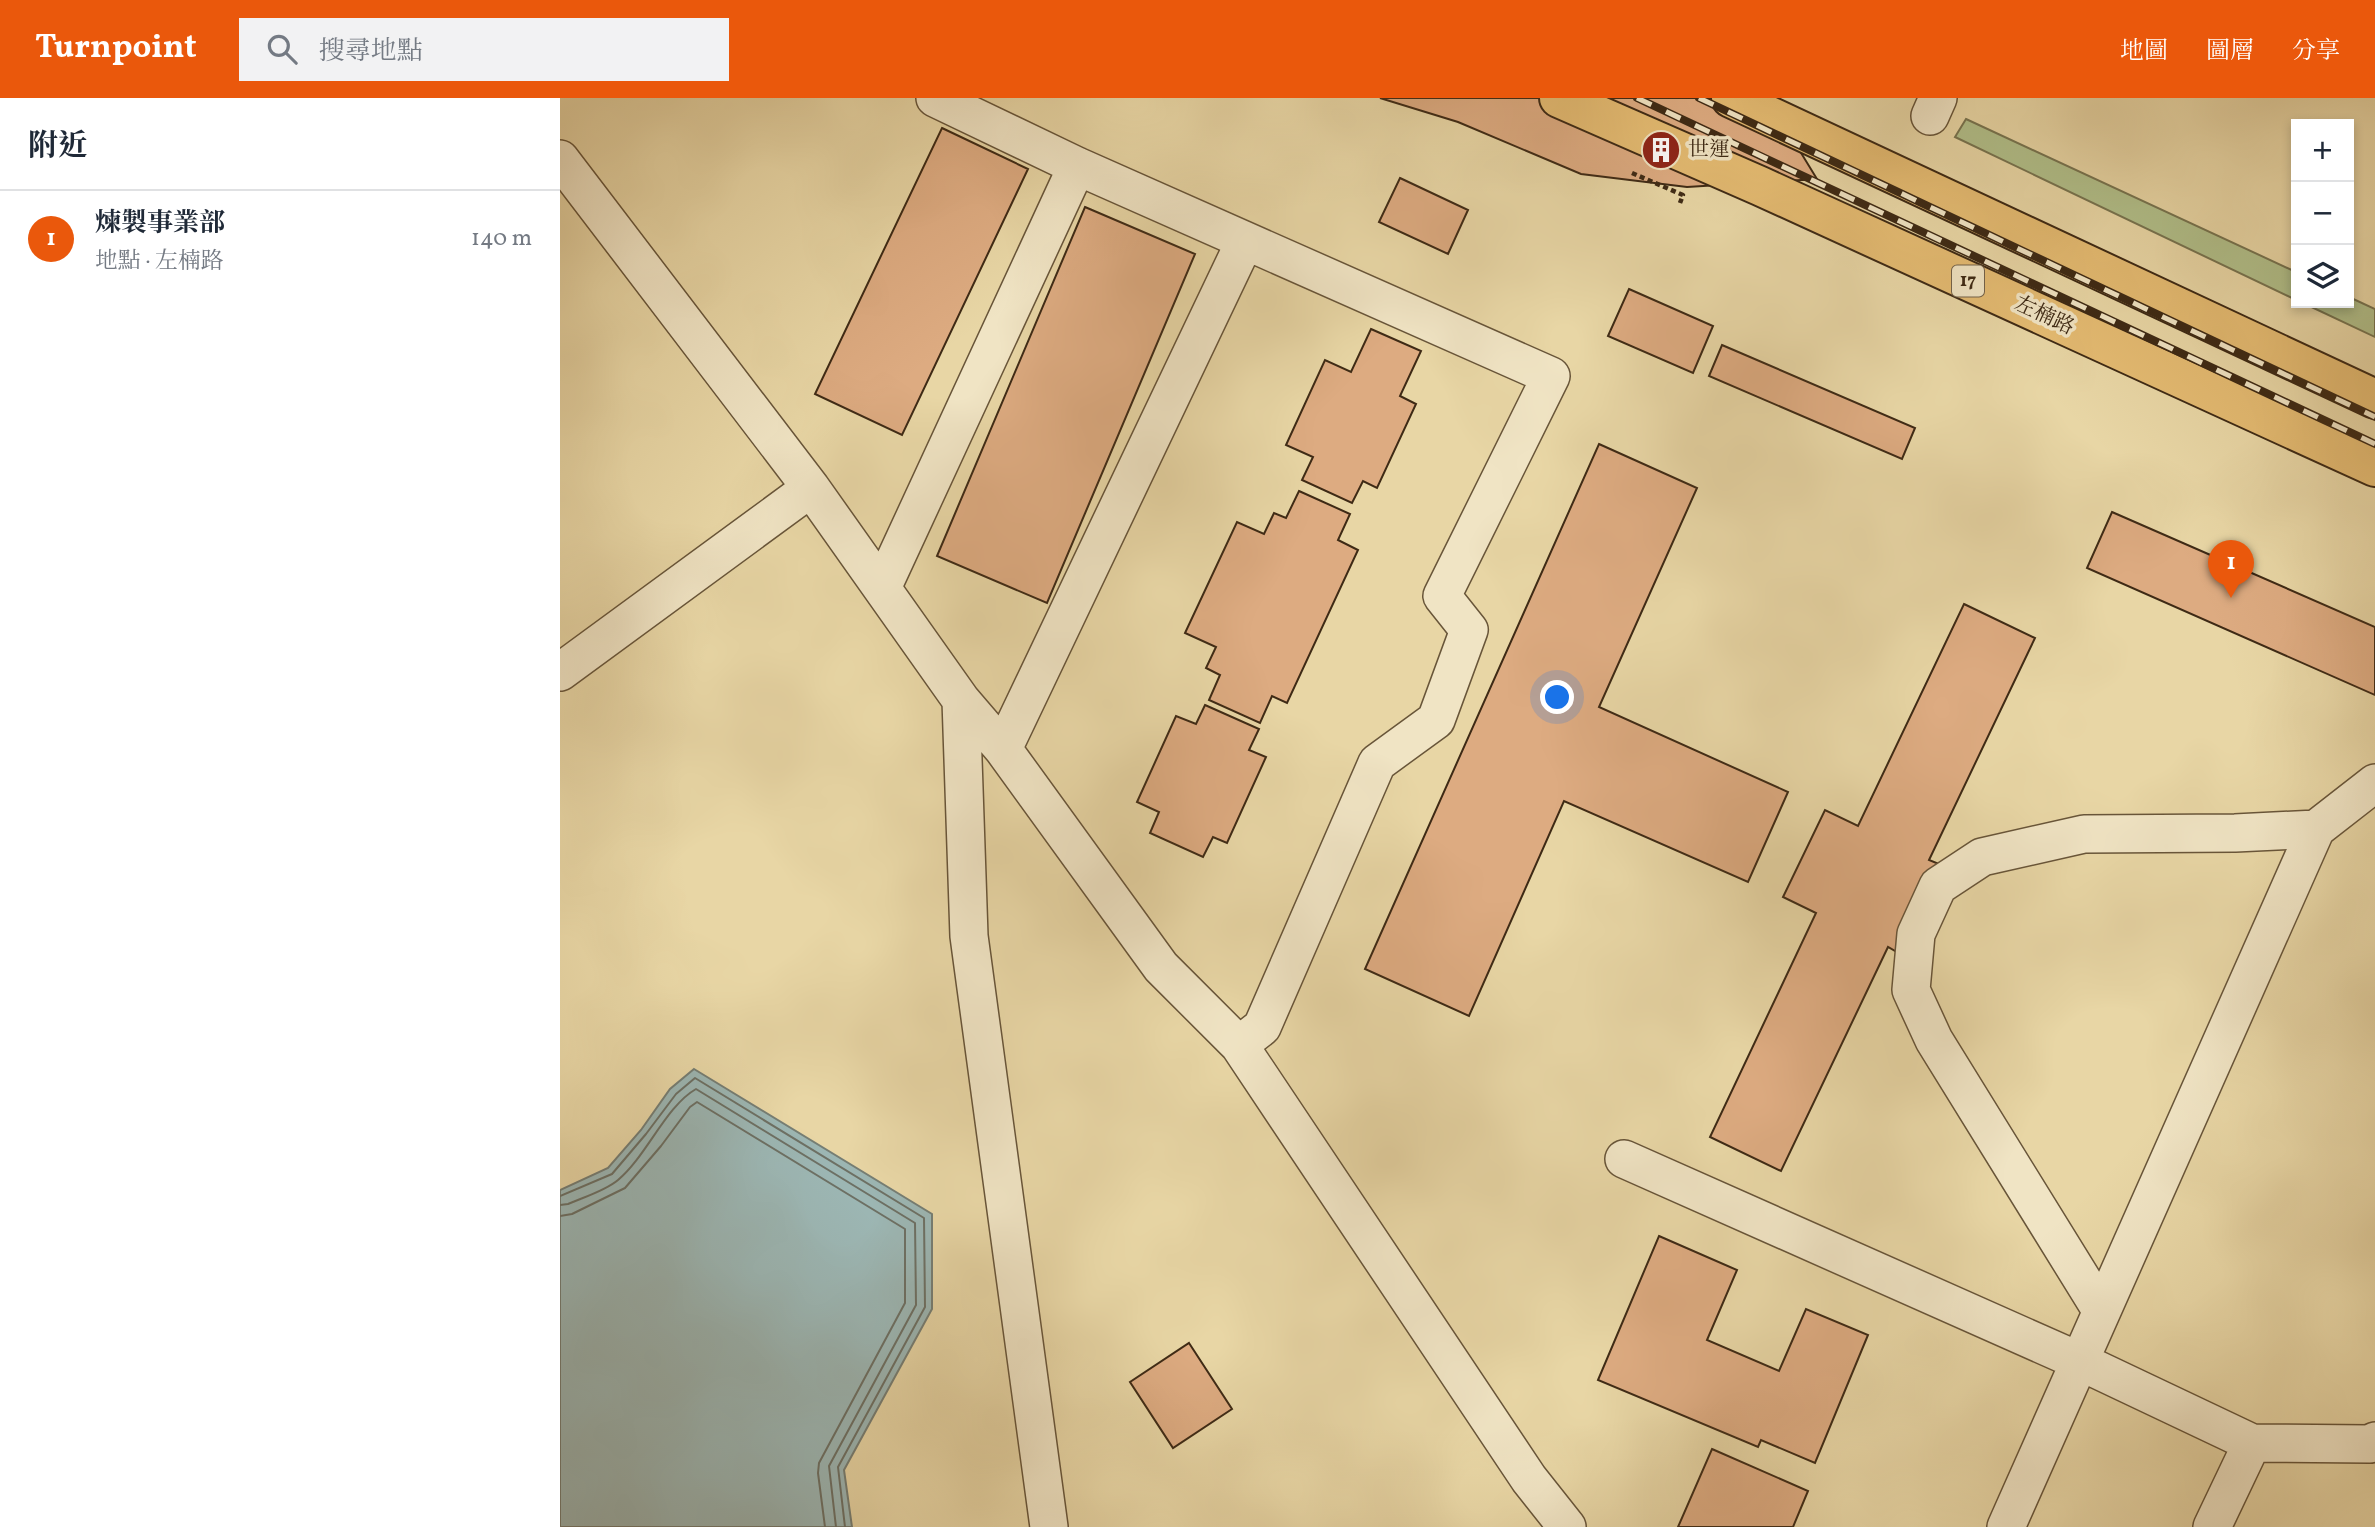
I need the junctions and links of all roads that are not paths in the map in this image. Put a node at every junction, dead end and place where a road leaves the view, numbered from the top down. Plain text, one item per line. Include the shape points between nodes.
1 (935, 98) edge
2 (1559, 98) edge
3 (1731, 98) edge
4 (560, 159) edge
5 (1077, 166) junction
6 (1245, 241) junction
7 (2375, 399) edge
8 (2375, 467) edge
9 (811, 488) junction
10 (882, 588) junction
11 (560, 672) edge
12 (961, 700) junction
13 (1003, 749) junction
14 (2375, 783) edge
15 (2316, 829) junction
16 (1239, 1045) junction
17 (1624, 1159) dead end
18 (2101, 1310) junction
19 (2078, 1362) junction
20 (2375, 1441) edge
21 (2252, 1443) junction
22 (1049, 1527) edge
23 (1567, 1527) edge
24 (2006, 1527) edge
25 (2212, 1527) edge

1 - 5 lane
2 - 8 main road, 左楠路 / 17
3 - 7 main road
4 - 9 lane
5 - 6 lane
5 - 10 lane
6 - 13 lane
6 - 16 lane via 1551,376 1442,596 1469,630 1436,720 1377,763 1262,1027
9 - 10 lane
9 - 11 lane
10 - 12 lane
12 - 13 lane
12 - 22 lane via 969,936
13 - 16 lane via 1161,967
14 - 15 lane
15 - 18 lane
15 - 18 lane via 2084,834 1982,857 1938,886 1932,898 1916,934 1911,990 1934,1040
16 - 23 lane via 1529,1479
17 - 19 lane
18 - 19 lane
19 - 21 lane
19 - 24 lane
20 - 21 lane
21 - 25 lane

